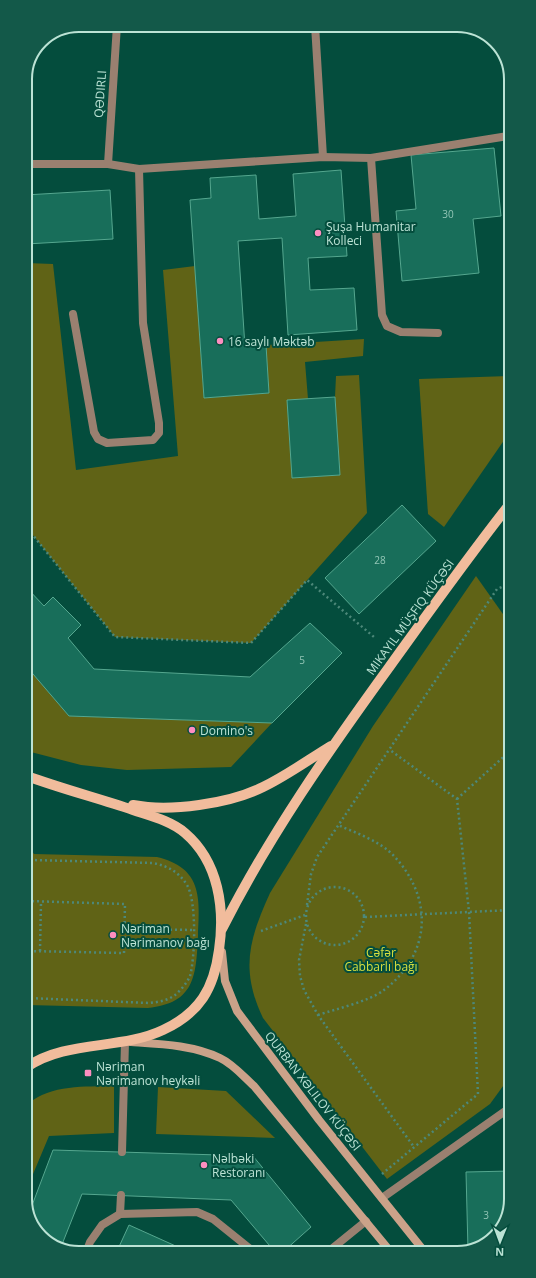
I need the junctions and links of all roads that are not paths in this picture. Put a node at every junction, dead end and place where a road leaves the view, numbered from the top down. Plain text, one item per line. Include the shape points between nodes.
1 (117, 32) edge
2 (315, 32) edge
3 (504, 137) edge
4 (323, 157) junction
5 (371, 158) junction
6 (32, 164) edge
7 (108, 164) junction
8 (139, 170) junction
9 (73, 314) dead end
10 (438, 333) dead end
11 (504, 512) edge
12 (333, 745) junction
13 (32, 778) edge
14 (107, 801) junction
15 (222, 930) junction
16 (125, 1042) junction
17 (32, 1065) edge
18 (504, 1112) edge
19 (122, 1152) dead end
20 (121, 1195) dead end
21 (382, 1198) junction
22 (120, 1214) junction
23 (366, 1221) junction
24 (89, 1246) edge
25 (247, 1246) edge
26 (335, 1246) edge
27 (386, 1246) edge
28 (421, 1246) edge

1 - 7 street, QƏDIRLI
2 - 4 street
3 - 5 street
4 - 5 street
4 - 8 street
5 - 10 street via 382,315 387,326 401,332
6 - 7 street
7 - 8 street
8 - 9 street via 143,323 159,423 159,433 153,440 107,442 98,439 94,432
11 - 12 main road
12 - 14 main road via 262,787 213,802 159,808
12 - 15 main road via 263,853
13 - 14 main road
14 - 15 main road via 172,825 185,832 195,843 208,862 216,884
15 - 16 main road via 214,978 199,1003 188,1014 163,1030
15 - 21 main road, QURBAN XƏLILOV KÜÇƏSI via 222,966 237,1011
16 - 17 main road via 64,1052
16 - 19 street
16 - 23 main road via 180,1047 227,1062 254,1086
18 - 21 street
20 - 22 street
21 - 28 main road, QURBAN XƏLILOV KÜÇƏSI
22 - 24 street via 102,1224
22 - 25 street via 197,1212 213,1219
23 - 26 street
23 - 27 main road

